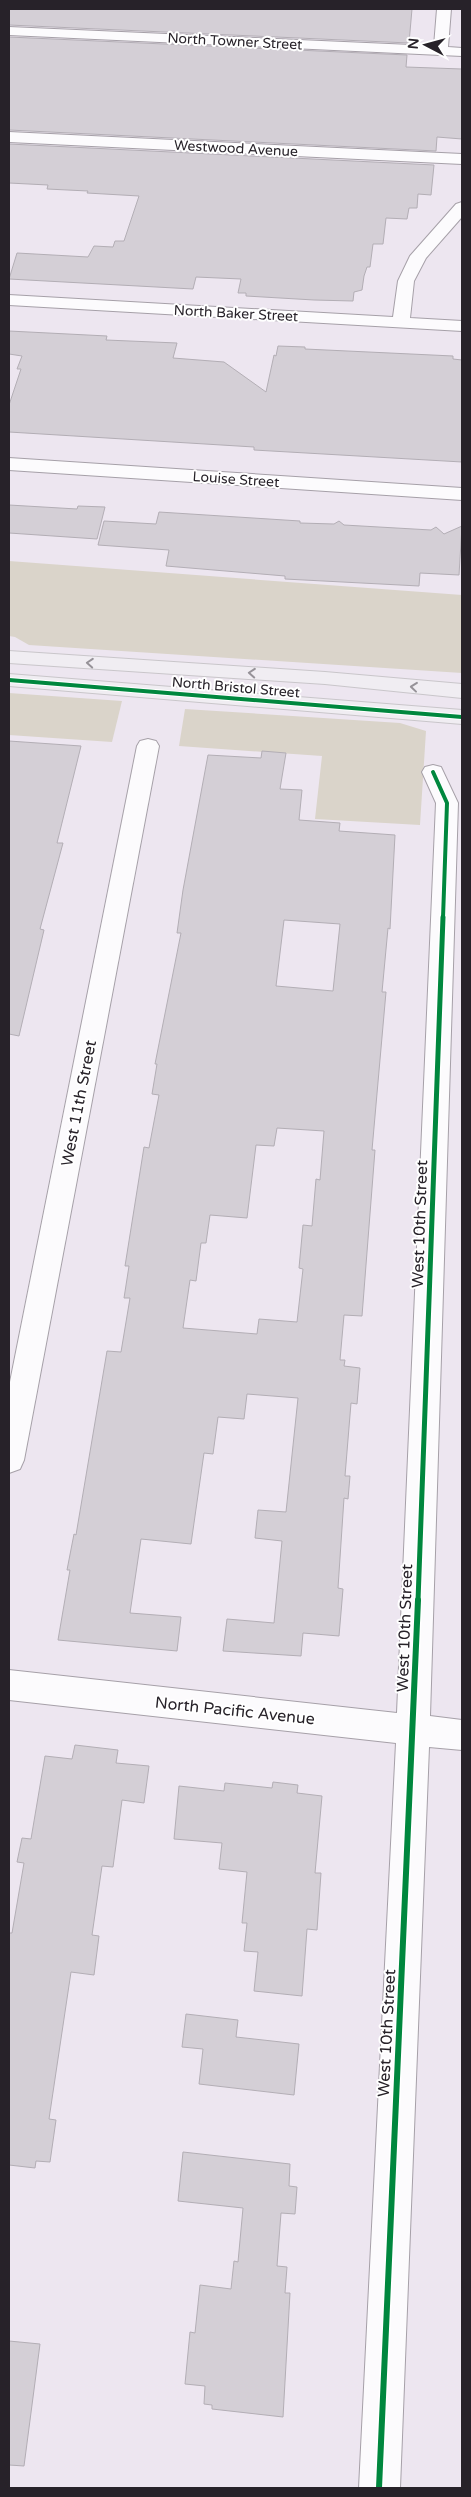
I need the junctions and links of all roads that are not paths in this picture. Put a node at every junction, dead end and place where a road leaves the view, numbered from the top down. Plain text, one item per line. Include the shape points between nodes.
1 (444, 9) edge
2 (9, 31) edge
3 (440, 50) junction
4 (462, 52) edge
5 (9, 137) edge
6 (462, 159) edge
7 (462, 208) edge
8 (9, 300) edge
9 (401, 322) junction
10 (462, 326) edge
11 (9, 464) edge
12 (462, 494) edge
13 (9, 657) edge
14 (9, 680) edge
15 (462, 692) edge
16 (462, 717) edge
17 (148, 746) dead end
18 (433, 772) dead end
19 (9, 1460) edge
20 (9, 1685) edge
21 (412, 1730) junction
22 (462, 1735) edge
23 (378, 2488) edge

1 - 3 street
2 - 3 street, North Towner Street
3 - 4 street, North Towner Street
5 - 6 street, Westwood Avenue
7 - 9 street via 418,256 406,281
8 - 9 street, North Baker Street
9 - 10 street, North Baker Street
11 - 12 street, Louise Street
15 -> 13 main road, North Bristol Street via 325,678
14 - 16 main road, North Bristol Street
17 - 19 street, West 11th Street
18 - 21 street, West 10th Street via 447,803
20 - 21 street, North Pacific Avenue
21 - 22 street, North Pacific Avenue
21 - 23 street, West 10th Street

